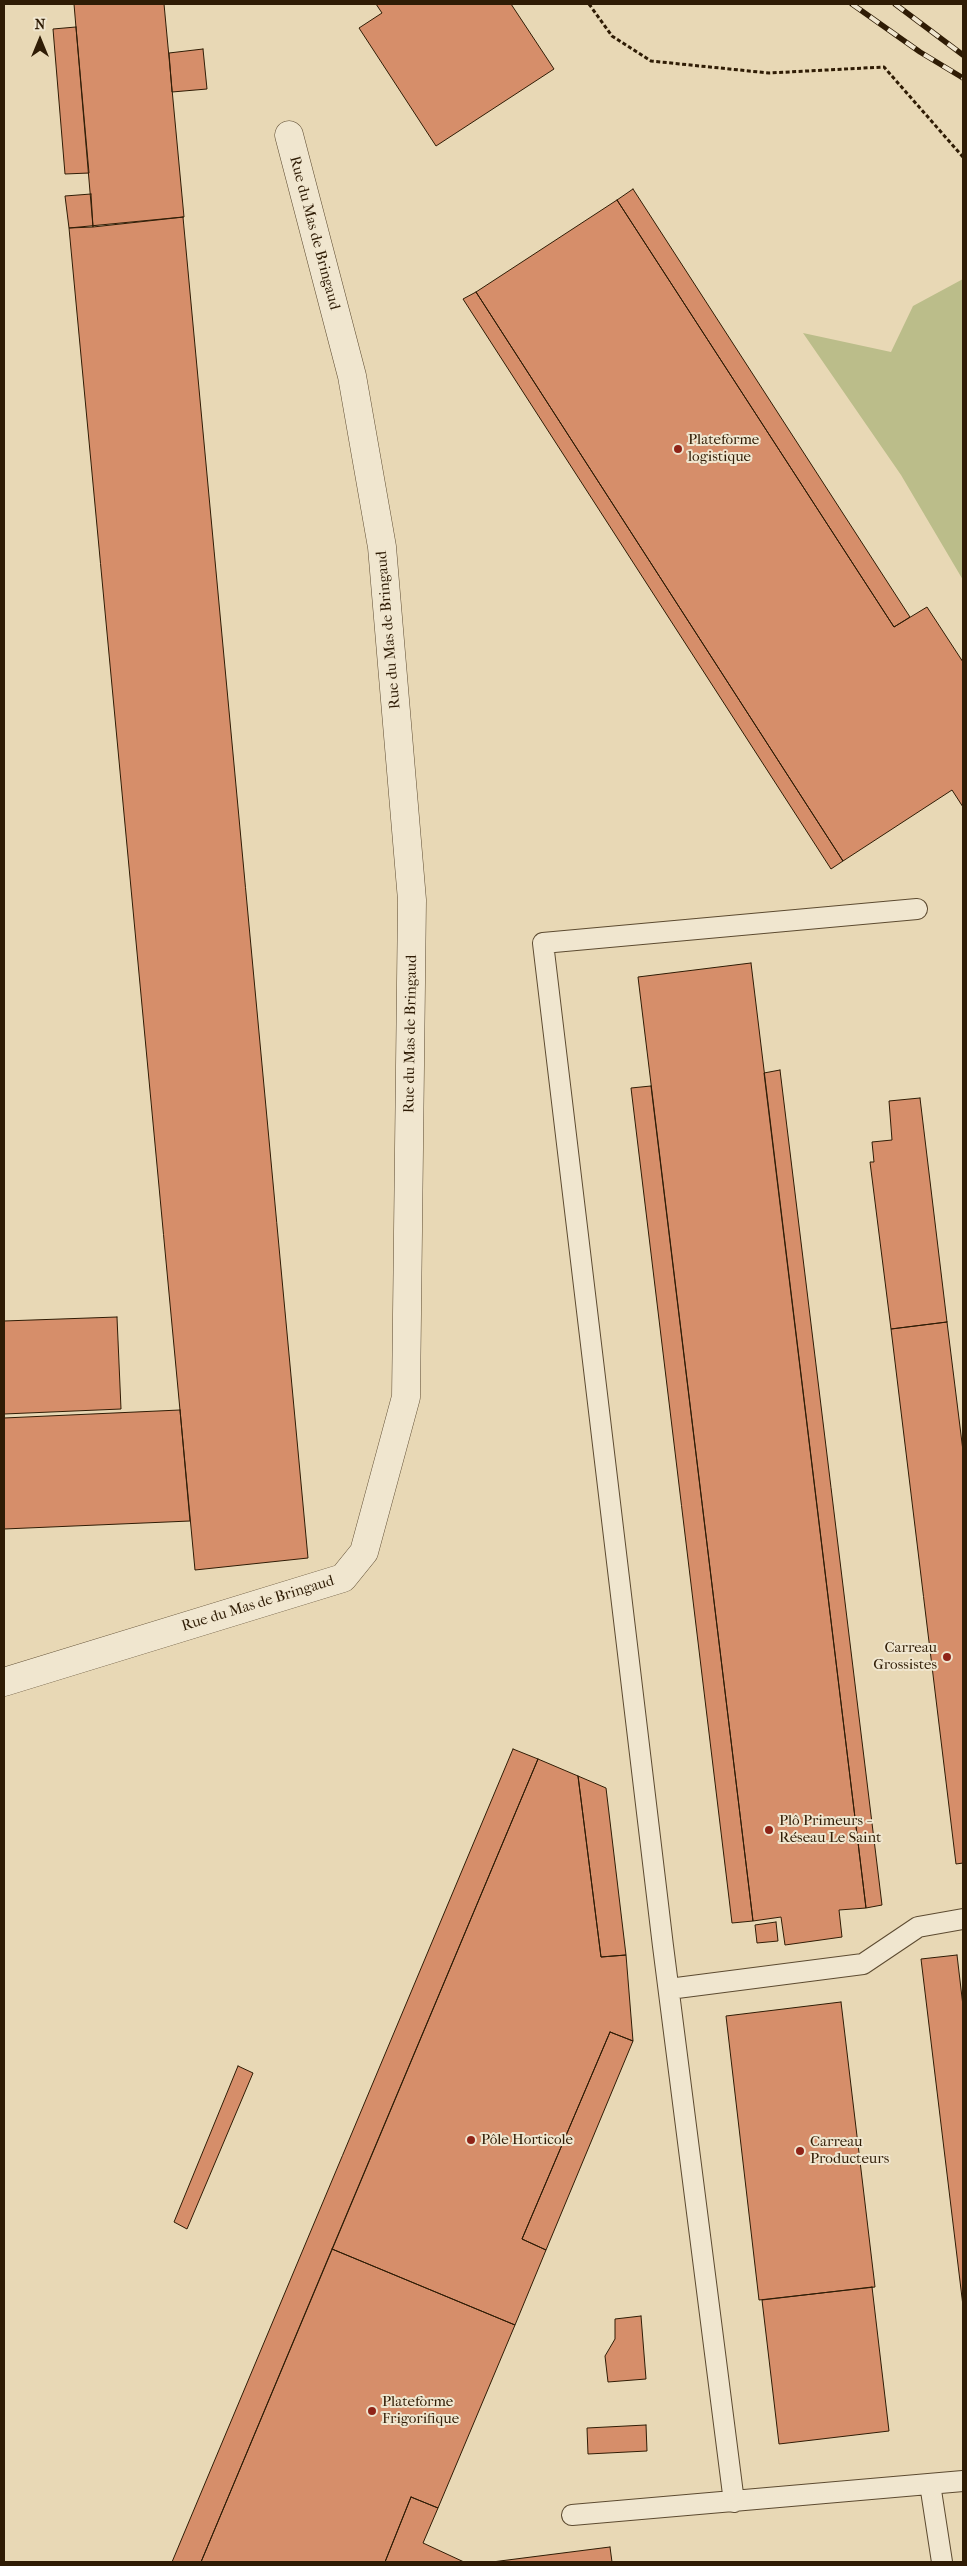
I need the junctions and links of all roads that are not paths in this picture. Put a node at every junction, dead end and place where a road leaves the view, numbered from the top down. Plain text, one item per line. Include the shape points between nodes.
1 (288, 135) dead end
2 (917, 909) dead end
3 (4, 1682) edge
4 (963, 1919) edge
5 (669, 1989) junction
6 (963, 2482) edge
7 (930, 2484) junction
8 (734, 2502) junction
9 (572, 2515) dead end
10 (942, 2562) edge

1 - 3 street, Rue du Mas de Bringaud via 352,376 382,547 412,900 406,1397 364,1552 343,1578
2 - 5 lane via 544,943
4 - 5 lane via 918,1927 863,1964
5 - 8 lane
6 - 7 lane
7 - 8 lane
7 - 10 lane
8 - 9 lane

